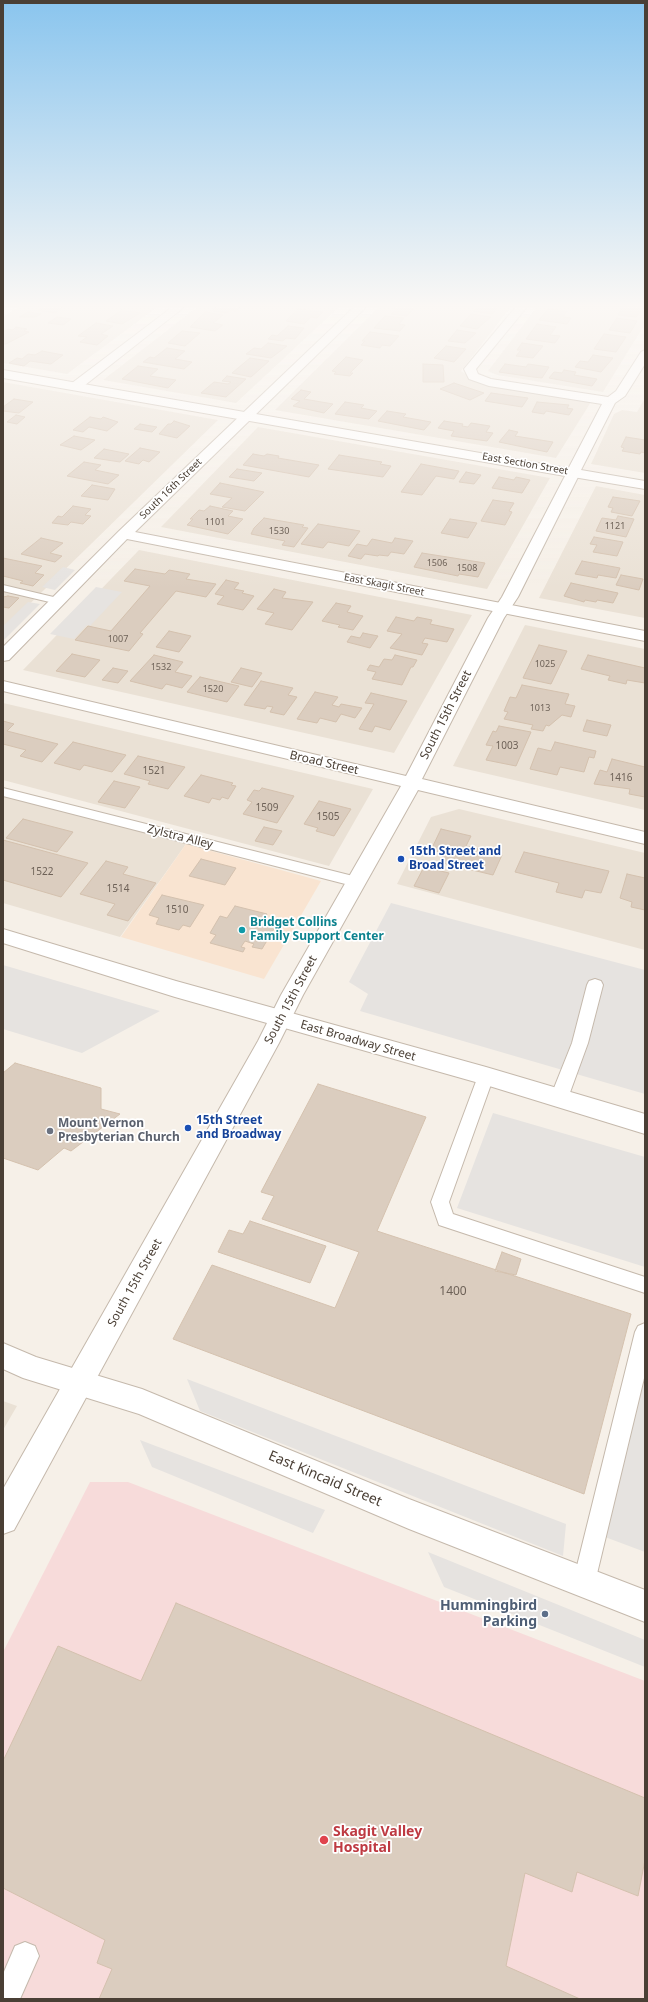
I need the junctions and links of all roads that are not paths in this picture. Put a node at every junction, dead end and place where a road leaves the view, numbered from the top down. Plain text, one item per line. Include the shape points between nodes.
1 (164, 401) edge
2 (262, 401) edge
3 (610, 401) edge
4 (247, 416) junction
5 (572, 473) junction
6 (645, 485) edge
7 (124, 534) junction
8 (3, 588) edge
9 (58, 601) junction
10 (502, 608) junction
11 (645, 636) edge
12 (3, 656) edge
13 (3, 686) edge
14 (412, 784) junction
15 (3, 792) edge
16 (645, 838) edge
17 (357, 882) junction
18 (3, 936) edge
19 (594, 985) dead end
20 (281, 1019) junction
21 (486, 1076) junction
22 (559, 1098) junction
23 (645, 1124) edge
24 (645, 1285) edge
25 (645, 1332) edge
26 (3, 1356) edge
27 (79, 1383) junction
28 (3, 1519) edge
29 (584, 1582) junction
30 (645, 1606) edge
31 (25, 1956) dead end
32 (6, 1999) edge

1 - 4 street, East Section Street
2 - 4 street, South 16th Street
3 - 5 street, South 15th Street
4 - 5 street, East Section Street
4 - 7 street, South 16th Street
5 - 6 street, East Section Street
5 - 10 street, South 15th Street
7 - 9 street, South 16th Street
7 - 10 street, East Skagit Street
8 - 9 lane
9 - 12 street, South 16th Street
10 - 11 street, East Skagit Street
10 - 14 street, South 15th Street
13 - 14 street, Broad Street
14 - 16 street, Broad Street
14 - 17 street, South 15th Street
15 - 17 lane, Zylstra Alley
17 - 20 street, South 15th Street
18 - 20 street, East Broadway Street
19 - 22 lane via 580,1044
20 - 21 street, East Broadway Street
20 - 27 street, South 15th Street
21 - 22 street, East Broadway Street
21 - 24 lane via 440,1202 446,1219
22 - 23 street, East Broadway Street
25 - 29 lane
26 - 27 street, East Kincaid Street via 33,1369
27 - 28 street, South 15th Street
27 - 29 street, East Kincaid Street via 142,1402 409,1514
29 - 30 street, East Kincaid Street
31 - 32 lane

